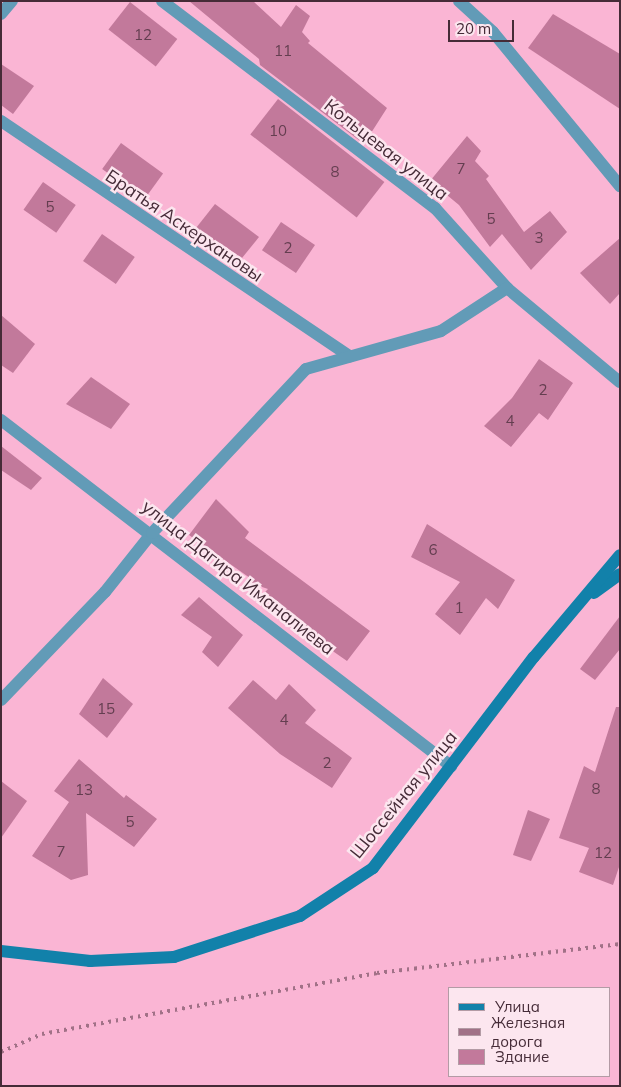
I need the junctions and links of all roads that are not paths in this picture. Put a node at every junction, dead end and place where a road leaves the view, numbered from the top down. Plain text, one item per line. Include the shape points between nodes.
1 (12, 1) edge
2 (162, 1) edge
3 (459, 1) edge
4 (1, 14) edge
5 (1, 121) edge
6 (620, 186) edge
7 (507, 288) junction
8 (350, 356) junction
9 (620, 382) edge
10 (1, 420) edge
11 (152, 533) junction
12 (620, 555) edge
13 (620, 574) edge
14 (580, 603) junction
15 (1, 700) edge
16 (451, 766) junction
17 (1, 951) edge

1 - 4 street
2 - 7 street, Кольцевая улица via 435,208
3 - 6 street via 493,32
5 - 8 street, Братья Аскерхановы
7 - 8 street via 441,331
7 - 9 street, Кольцевая улица
8 - 11 street via 306,369
10 - 11 street, улица Дагира Иманалиева
11 - 15 street via 105,592
11 - 16 street, улица Дагира Иманалиева
12 - 14 main road
13 - 14 main road
14 - 16 main road, Шоссейная улица
16 - 17 main road, Шоссейная улица via 373,868 300,916 174,957 90,960

